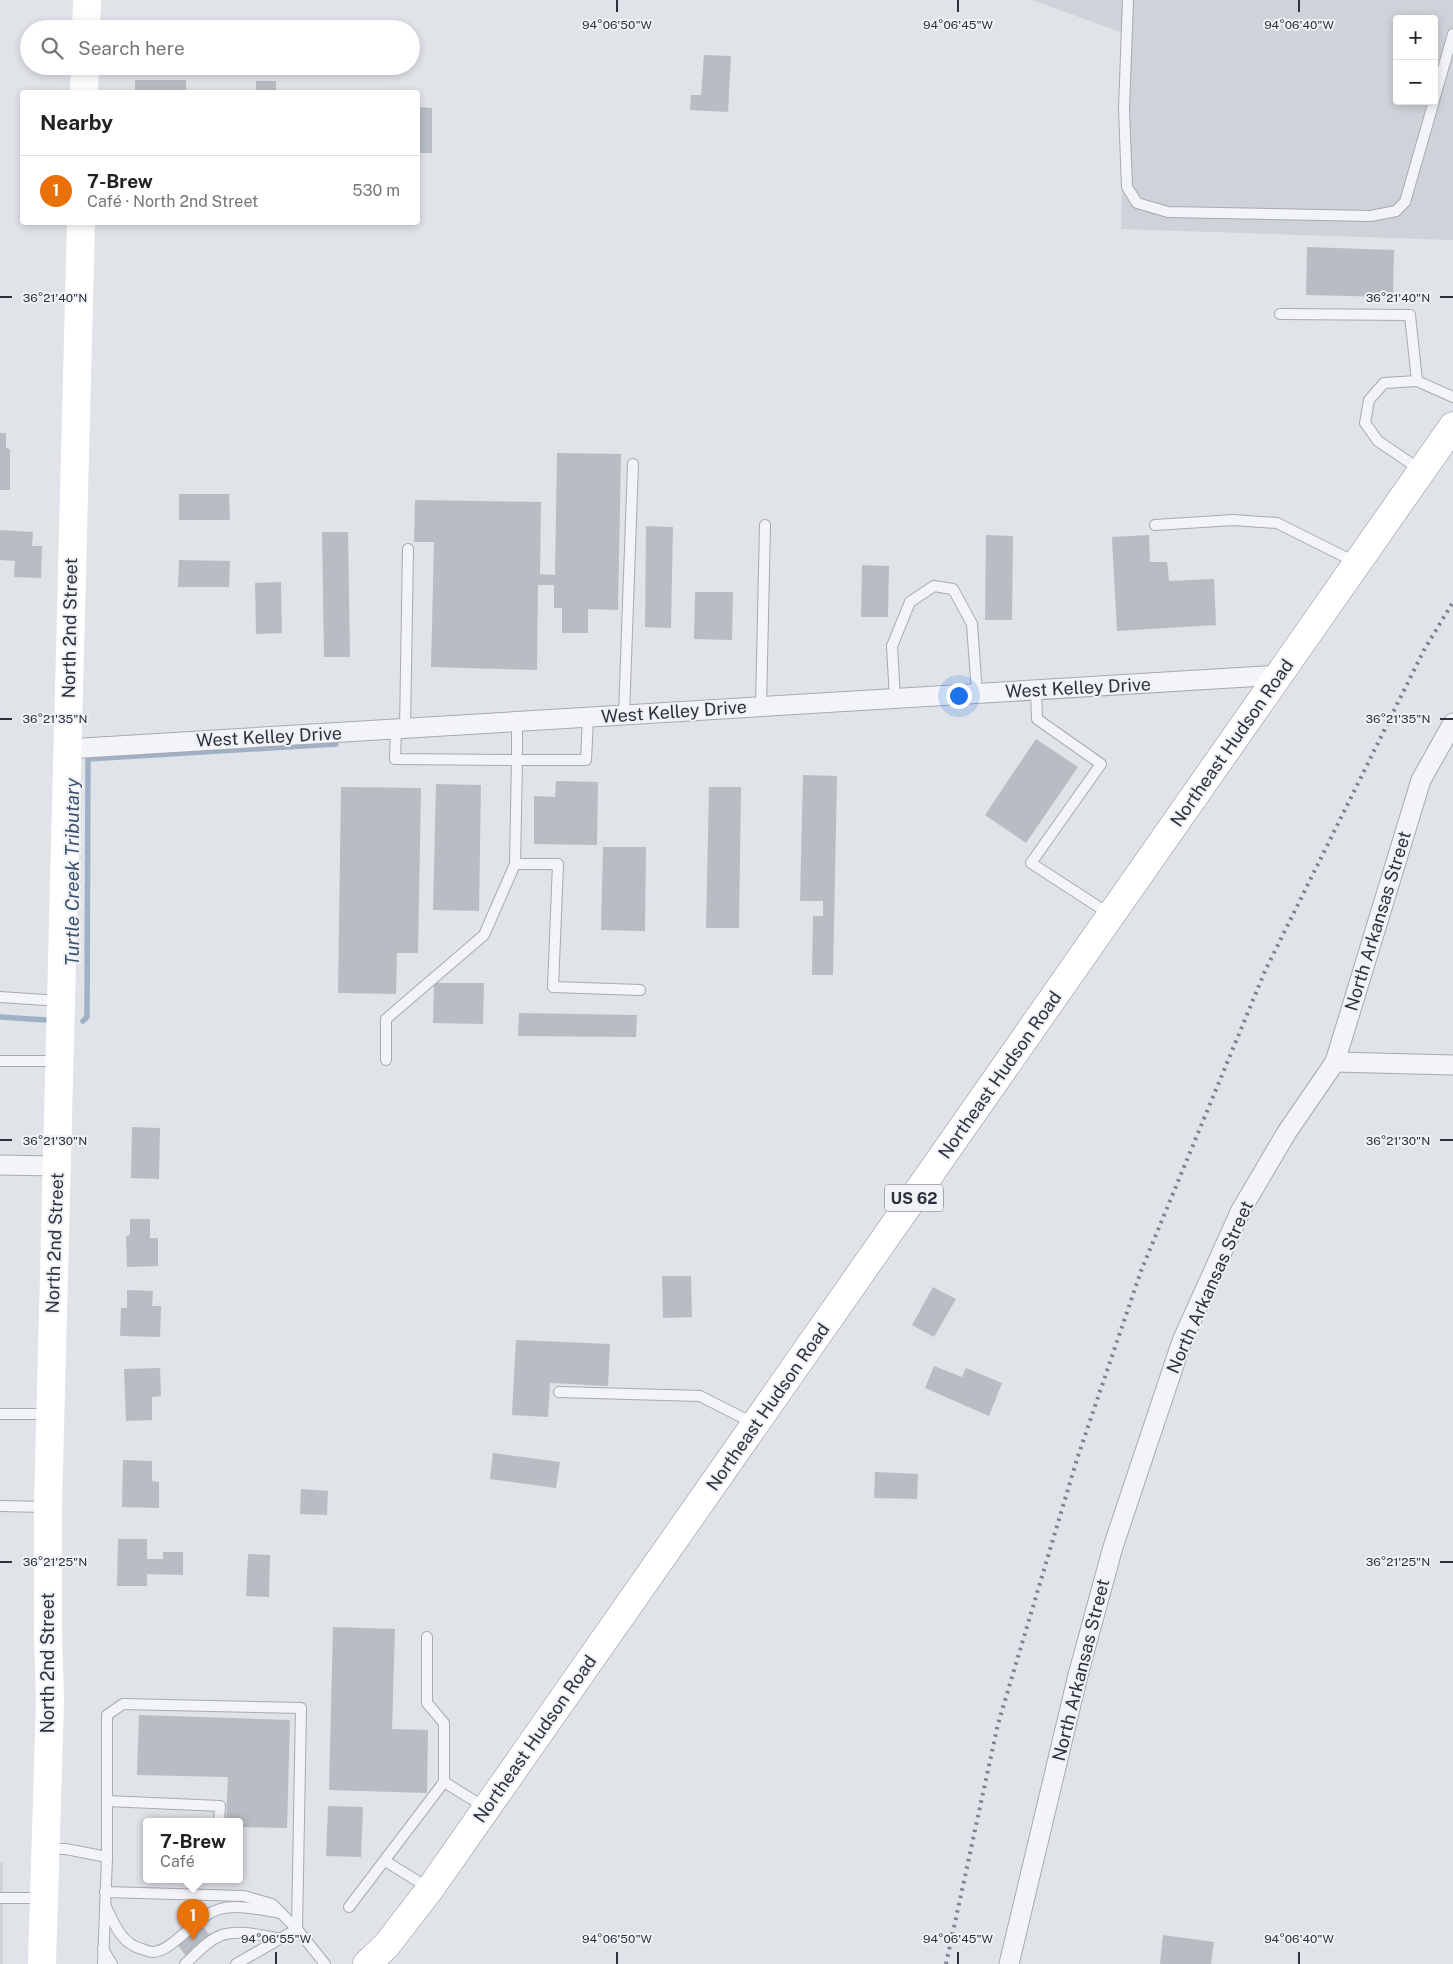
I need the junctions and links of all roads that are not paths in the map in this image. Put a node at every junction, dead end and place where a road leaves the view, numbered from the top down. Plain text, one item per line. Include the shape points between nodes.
1 (87, 0) edge
2 (1128, 0) edge
3 (86, 20) edge
4 (1453, 34) edge
5 (85, 75) edge
6 (1438, 86) edge
7 (84, 90) edge
8 (1433, 105) edge
9 (81, 225) edge
10 (1280, 314) dead end
11 (1417, 381) junction
12 (1453, 397) edge
13 (1453, 426) edge
14 (632, 464) dead end
15 (1422, 471) junction
16 (765, 524) dead end
17 (1155, 525) dead end
18 (408, 549) dead end
19 (1357, 564) junction
20 (1280, 675) junction
21 (1036, 690) junction
22 (977, 694) junction
23 (895, 699) junction
24 (761, 707) junction
25 (624, 715) junction
26 (588, 718) junction
27 (517, 722) junction
28 (1453, 724) edge
29 (401, 729) junction
30 (67, 749) junction
31 (517, 760) junction
32 (515, 864) junction
33 (1111, 916) junction
34 (640, 990) dead end
35 (0, 997) edge
36 (61, 1001) junction
37 (386, 1060) dead end
38 (0, 1061) edge
39 (60, 1061) junction
40 (1335, 1062) junction
41 (1453, 1065) edge
42 (0, 1165) edge
43 (57, 1166) junction
44 (559, 1392) dead end
45 (0, 1414) edge
46 (50, 1414) junction
47 (756, 1424) junction
48 (0, 1506) edge
49 (48, 1507) junction
50 (427, 1637) dead end
51 (444, 1782) junction
52 (107, 1801) junction
53 (486, 1809) junction
54 (219, 1818) edge
55 (45, 1849) junction
56 (107, 1856) junction
57 (385, 1861) junction
58 (430, 1889) junction
59 (105, 1892) junction
60 (0, 1898) edge
61 (44, 1898) junction
62 (104, 1905) junction
63 (349, 1907) dead end
64 (280, 1913) junction
65 (297, 1929) junction
66 (282, 1939) junction
67 (103, 1948) junction
68 (42, 1964) edge
69 (103, 1964) edge
70 (112, 1964) edge
71 (185, 1964) edge
72 (236, 1964) edge
73 (325, 1964) edge
74 (367, 1964) edge
75 (1009, 1964) edge

1 - 3 main road
2 - 8 lane via 1124,109 1127,187 1138,203 1168,212 1371,216 1396,211 1405,202
4 - 6 lane
5 - 7 main road
9 - 30 main road, North 2nd Street
10 - 11 lane via 1410,315
11 - 12 lane
11 - 15 lane via 1384,383 1369,400 1365,423 1378,441
13 - 15 main road, Northeast Hudson Road / US 62
14 - 25 lane
15 - 19 main road, Northeast Hudson Road / US 62
16 - 24 lane
17 - 19 lane via 1233,520 1277,523
18 - 29 lane
19 - 20 main road, Northeast Hudson Road / US 62
20 - 21 street, West Kelley Drive
20 - 33 main road, Northeast Hudson Road / US 62
21 - 22 street, West Kelley Drive
21 - 33 lane via 1037,719 1101,764 1031,863
22 - 23 street, West Kelley Drive
22 - 23 lane via 972,624 953,589 934,586 910,602 892,646
23 - 24 street, West Kelley Drive
24 - 25 street, West Kelley Drive
25 - 26 street, West Kelley Drive
26 - 27 street, West Kelley Drive
26 - 31 lane via 586,760
27 - 29 street, West Kelley Drive
27 - 31 lane
28 - 40 street, North Arkansas Street via 1421,780
29 - 30 street, West Kelley Drive
29 - 31 lane via 395,759
30 - 36 main road, North 2nd Street
31 - 32 lane
32 - 34 lane via 558,864 553,987
32 - 37 lane via 484,934 386,1019
33 - 47 main road, Northeast Hudson Road / US 62
35 - 36 lane
36 - 39 main road, North 2nd Street
38 - 39 lane
39 - 43 main road, North 2nd Street
40 - 41 street
40 - 75 street, North Arkansas Street via 1287,1132 1241,1210 1182,1341 1113,1547 1078,1675
42 - 43 street
43 - 46 main road, North 2nd Street
44 - 47 lane via 700,1396
45 - 46 lane
46 - 49 main road, North 2nd Street
47 - 53 main road, Northeast Hudson Road / US 62
48 - 49 lane
49 - 55 main road, North 2nd Street via 50,1702
50 - 51 lane via 427,1703 444,1723
51 - 53 lane
51 - 57 lane
52 - 54 lane via 220,1806
52 - 56 lane
52 - 65 lane via 108,1715 123,1704 301,1708
53 - 58 main road, Northeast Hudson Road / US 62
55 - 56 lane
55 - 61 main road, North 2nd Street
56 - 59 lane
57 - 58 lane
57 - 63 lane
58 - 74 main road, Northeast Hudson Road / US 62 via 386,1946
59 - 62 lane
59 - 64 lane via 244,1896 272,1904
60 - 61 lane
61 - 68 main road, North 2nd Street
62 - 64 lane via 119,1933 133,1947 154,1952 169,1945 204,1915 221,1908
62 - 67 lane
64 - 65 lane
65 - 66 lane
65 - 73 lane
66 - 71 lane via 238,1933 222,1935
66 - 72 lane
67 - 69 lane
67 - 70 lane

